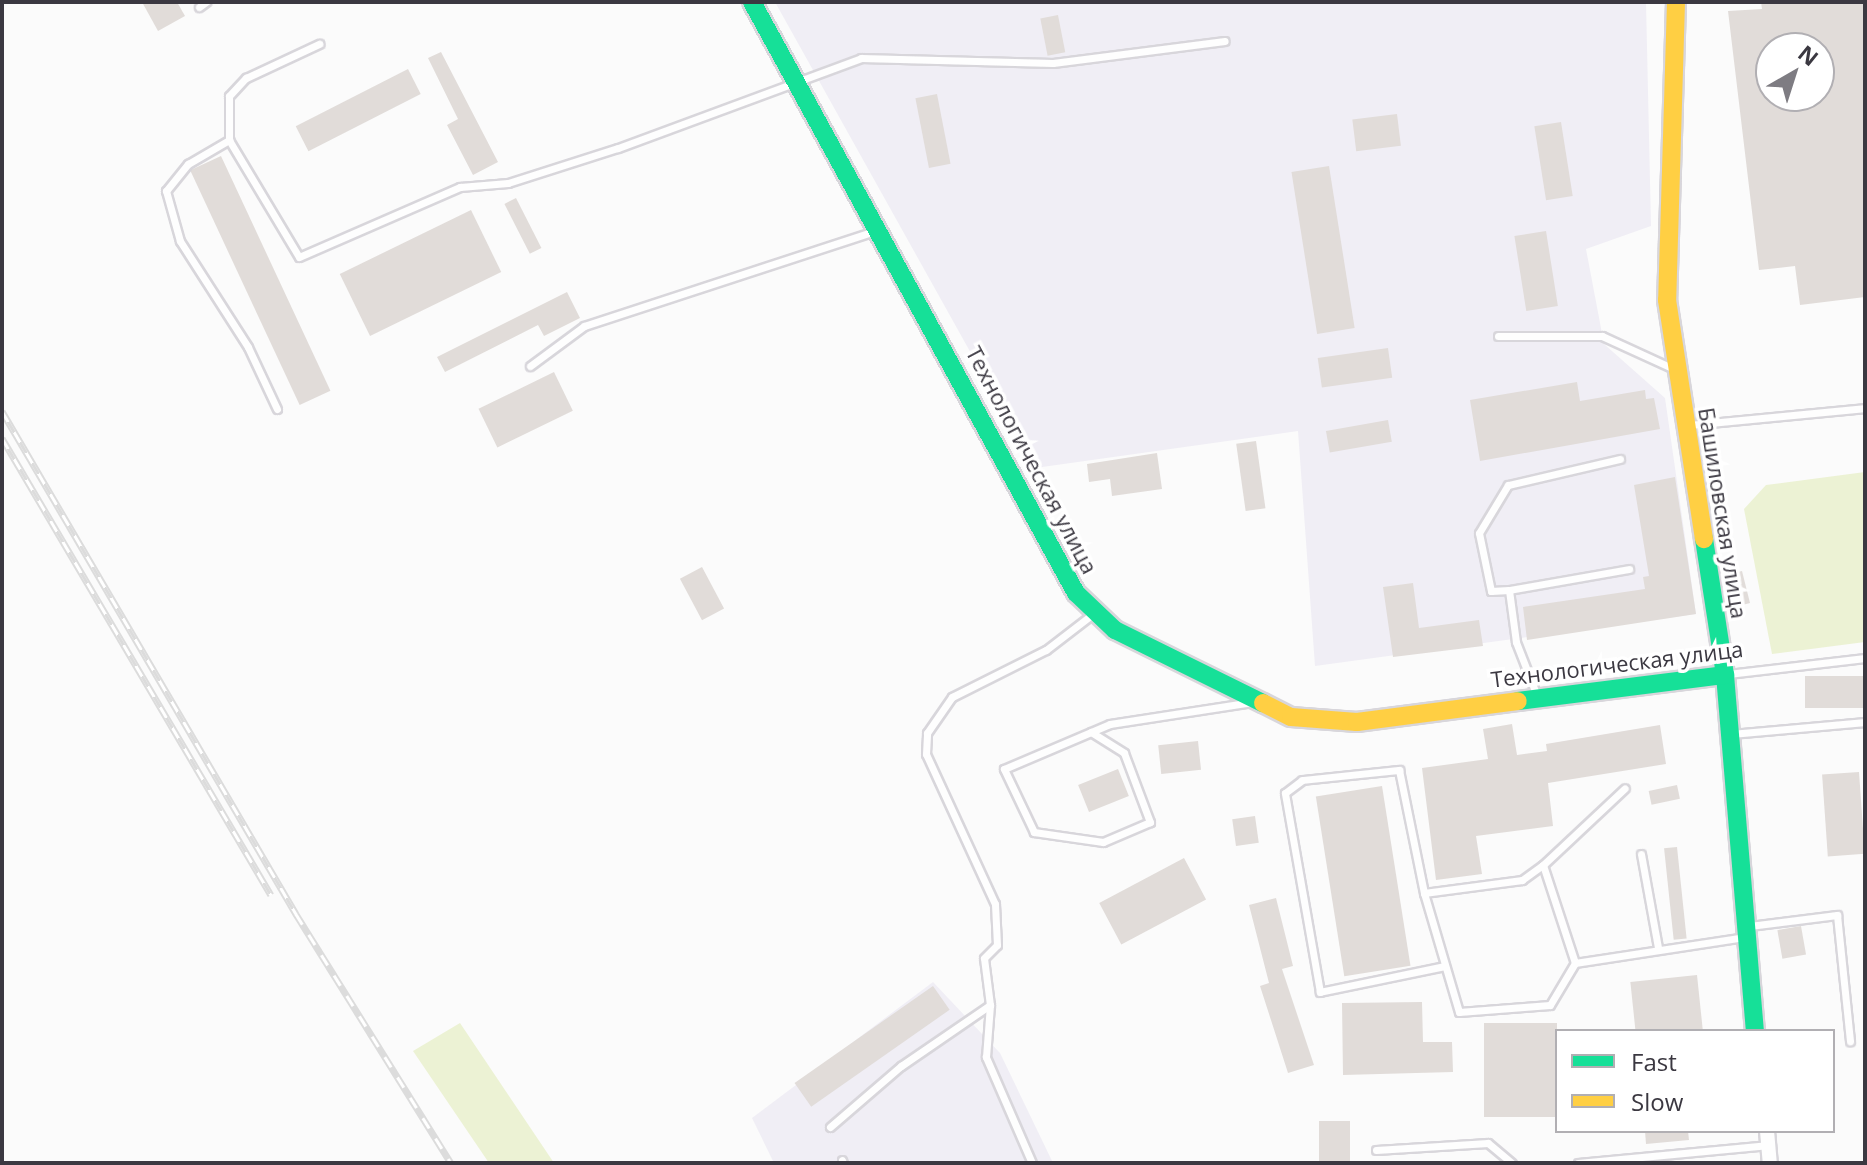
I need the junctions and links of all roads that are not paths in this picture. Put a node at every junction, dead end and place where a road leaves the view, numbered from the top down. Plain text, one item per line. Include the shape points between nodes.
1 (752, 2) edge
2 (1676, 2) edge
3 (1225, 41) dead end
4 (319, 44) dead end
5 (797, 80) junction
6 (229, 140) junction
7 (881, 229) junction
8 (1498, 336) dead end
9 (530, 366) dead end
10 (1676, 370) junction
11 (1865, 408) edge
12 (277, 409) dead end
13 (1684, 426) junction
14 (1620, 459) dead end
15 (1629, 569) dead end
16 (1509, 590) junction
17 (1094, 613) junction
18 (1865, 658) edge
19 (1725, 675) junction
20 (1538, 698) junction
21 (1254, 702) junction
22 (1865, 722) edge
23 (1091, 732) junction
24 (1729, 735) junction
25 (1625, 788) dead end
26 (1641, 854) dead end
27 (1543, 865) junction
28 (1424, 893) junction
29 (1743, 932) junction
30 (1658, 948) junction
31 (1575, 963) junction
32 (1445, 966) junction
33 (990, 1005) junction
34 (1755, 1029) edge
35 (1850, 1041) dead end
36 (830, 1127) dead end
37 (1768, 1138) edge
38 (1376, 1150) dead end
39 (1032, 1163) edge
40 (1512, 1163) edge
41 (1578, 1163) edge
42 (1770, 1163) edge

1 - 5 street, Технологическая улица
2 - 10 street, Башиловская улица via 1667,300
3 - 5 lane via 1053,63 861,58
4 - 6 lane via 246,78 229,96
5 - 6 lane via 508,183 460,187 299,257
5 - 7 street, Технологическая улица
6 - 12 lane via 188,164 166,191 180,241 248,347
7 - 9 lane via 584,326
7 - 17 street, Технологическая улица via 1076,593
8 - 10 lane via 1602,336
10 - 13 street, Башиловская улица
11 - 13 lane
13 - 19 street, Башиловская улица
14 - 16 lane via 1508,485 1479,533 1491,591
15 - 16 lane
16 - 20 lane via 1516,642
17 - 21 street, Технологическая улица via 1163,658
17 - 33 lane via 1046,650 952,697 927,733 926,754 995,904 997,945 984,958
18 - 19 lane, Технологическая улица
19 - 20 street, Технологическая улица
19 - 24 street, Башиловская улица
20 - 21 street, Технологическая улица via 1357,722 1291,717
21 - 23 lane via 1110,724
22 - 24 lane
23 - 23 lane via 1004,769 1034,832 1103,842 1150,822 1124,753
24 - 29 street, Башиловская улица
25 - 27 lane
26 - 30 lane
27 - 28 lane via 1522,880
27 - 31 lane
28 - 32 lane
28 - 32 lane via 1399,770 1302,780 1285,793 1320,992
29 - 30 lane
29 - 34 street, Башиловская улица
29 - 35 lane via 1837,915
30 - 31 lane
31 - 32 lane via 1550,1005 1459,1012
33 - 36 lane via 901,1066
33 - 39 lane via 986,1057
37 - 41 lane
37 - 42 street
38 - 40 lane via 1488,1143

